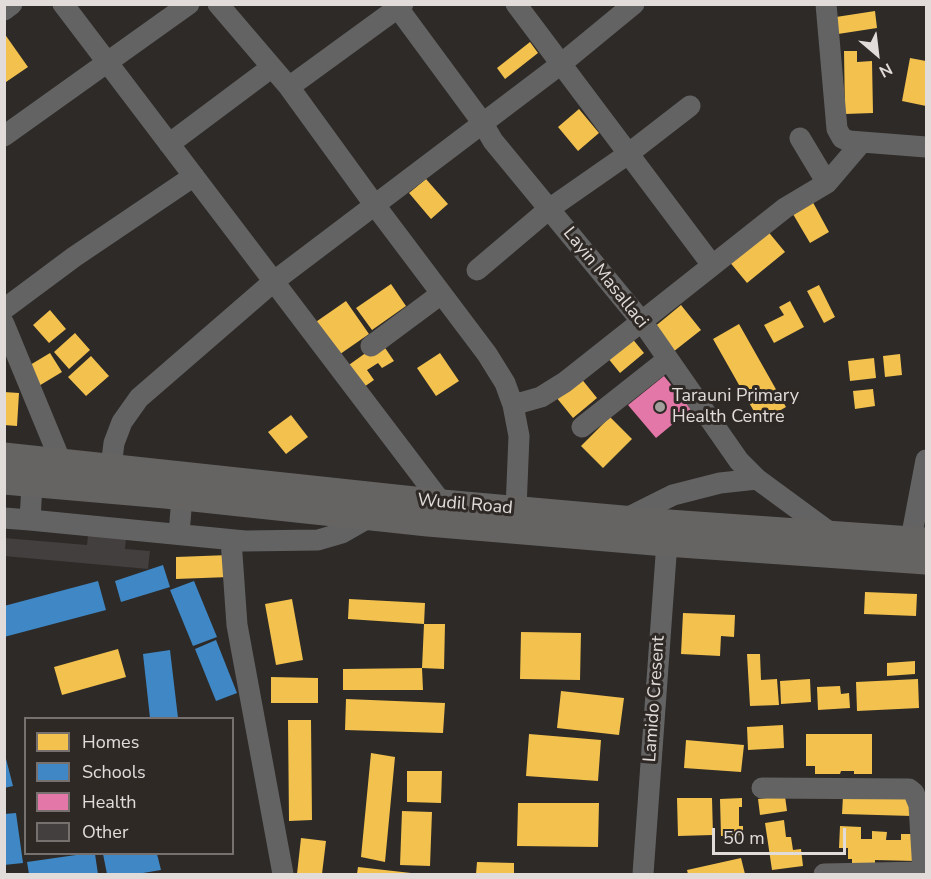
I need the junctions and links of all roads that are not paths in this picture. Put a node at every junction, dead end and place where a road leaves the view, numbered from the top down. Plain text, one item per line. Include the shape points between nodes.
1 (12, 4) edge
2 (63, 4) edge
3 (189, 4) edge
4 (218, 4) edge
5 (516, 4) edge
6 (634, 4) edge
7 (826, 4) edge
8 (398, 6) edge
9 (4, 10) edge
10 (108, 64) junction
11 (561, 64) junction
12 (272, 67) junction
13 (289, 87) junction
14 (690, 106) dead end
15 (482, 122) junction
16 (4, 136) edge
17 (800, 138) dead end
18 (862, 142) junction
19 (169, 144) junction
20 (927, 147) edge
21 (628, 154) junction
22 (194, 176) junction
23 (827, 183) junction
24 (374, 204) junction
25 (549, 209) junction
26 (712, 265) junction
27 (477, 270) dead end
28 (273, 282) junction
29 (441, 294) junction
30 (4, 309) edge
31 (643, 323) junction
32 (4, 324) edge
33 (371, 345) dead end
34 (668, 359) junction
35 (513, 405) junction
36 (582, 427) dead end
37 (4, 456) edge
38 (926, 461) edge
39 (62, 462) junction
40 (111, 467) junction
41 (757, 479) junction
42 (4, 481) edge
43 (32, 484) junction
44 (182, 497) junction
45 (442, 503) junction
46 (516, 509) junction
47 (370, 517) junction
48 (4, 518) edge
49 (625, 519) junction
50 (30, 520) junction
51 (667, 533) junction
52 (179, 534) junction
53 (832, 534) junction
54 (231, 540) junction
55 (919, 550) edge
56 (762, 788) dead end
57 (925, 873) edge
58 (283, 874) edge
59 (643, 874) edge
60 (824, 874) edge

1 - 9 street
2 - 10 street
3 - 10 street
4 - 12 street
5 - 11 street
6 - 11 street
7 - 18 street via 837,129 842,138
8 - 13 street
8 - 15 street, Layin Masallaci
10 - 16 street
10 - 19 street
11 - 15 street
11 - 21 street
12 - 13 street
12 - 19 street
13 - 24 street
14 - 21 street
15 - 24 street
15 - 25 street, Layin Masallaci
17 - 23 street
18 - 20 street
18 - 23 street
19 - 22 street
21 - 25 street
21 - 26 street
22 - 28 street
22 - 30 street
23 - 26 street via 785,208
24 - 28 street
24 - 29 street
25 - 27 street
25 - 31 street, Layin Masallaci
26 - 31 street
28 - 40 street via 139,398 122,422
28 - 45 street
29 - 33 street
29 - 35 street via 487,354
31 - 34 street, Layin Masallaci
31 - 35 street via 554,391
32 - 39 street
34 - 36 street
34 - 41 street, Layin Masallaci via 739,461
35 - 46 street via 519,436
37 - 39 main road, Wudil Road
38 - 55 street
39 - 40 main road, Wudil Road
40 - 45 main road, Wudil Road
41 - 49 street via 673,495
41 - 53 street, Layin Masallaci
42 - 43 main road, Wudil Road
43 - 44 main road, Wudil Road
43 - 50 street
44 - 47 main road, Wudil Road
44 - 52 street
45 - 46 main road, Wudil Road
46 - 49 main road, Wudil Road
47 - 51 main road, Wudil Road
47 - 54 street via 342,533 318,540
48 - 50 street
49 - 51 main road, Wudil Road
50 - 52 street
51 - 53 main road, Wudil Road
51 - 55 main road, Wudil Road
51 - 59 street, Lamido Cresent
52 - 54 street
53 - 55 main road, Wudil Road
54 - 58 street via 237,625
56 - 57 street via 909,789 919,805
57 - 60 street

